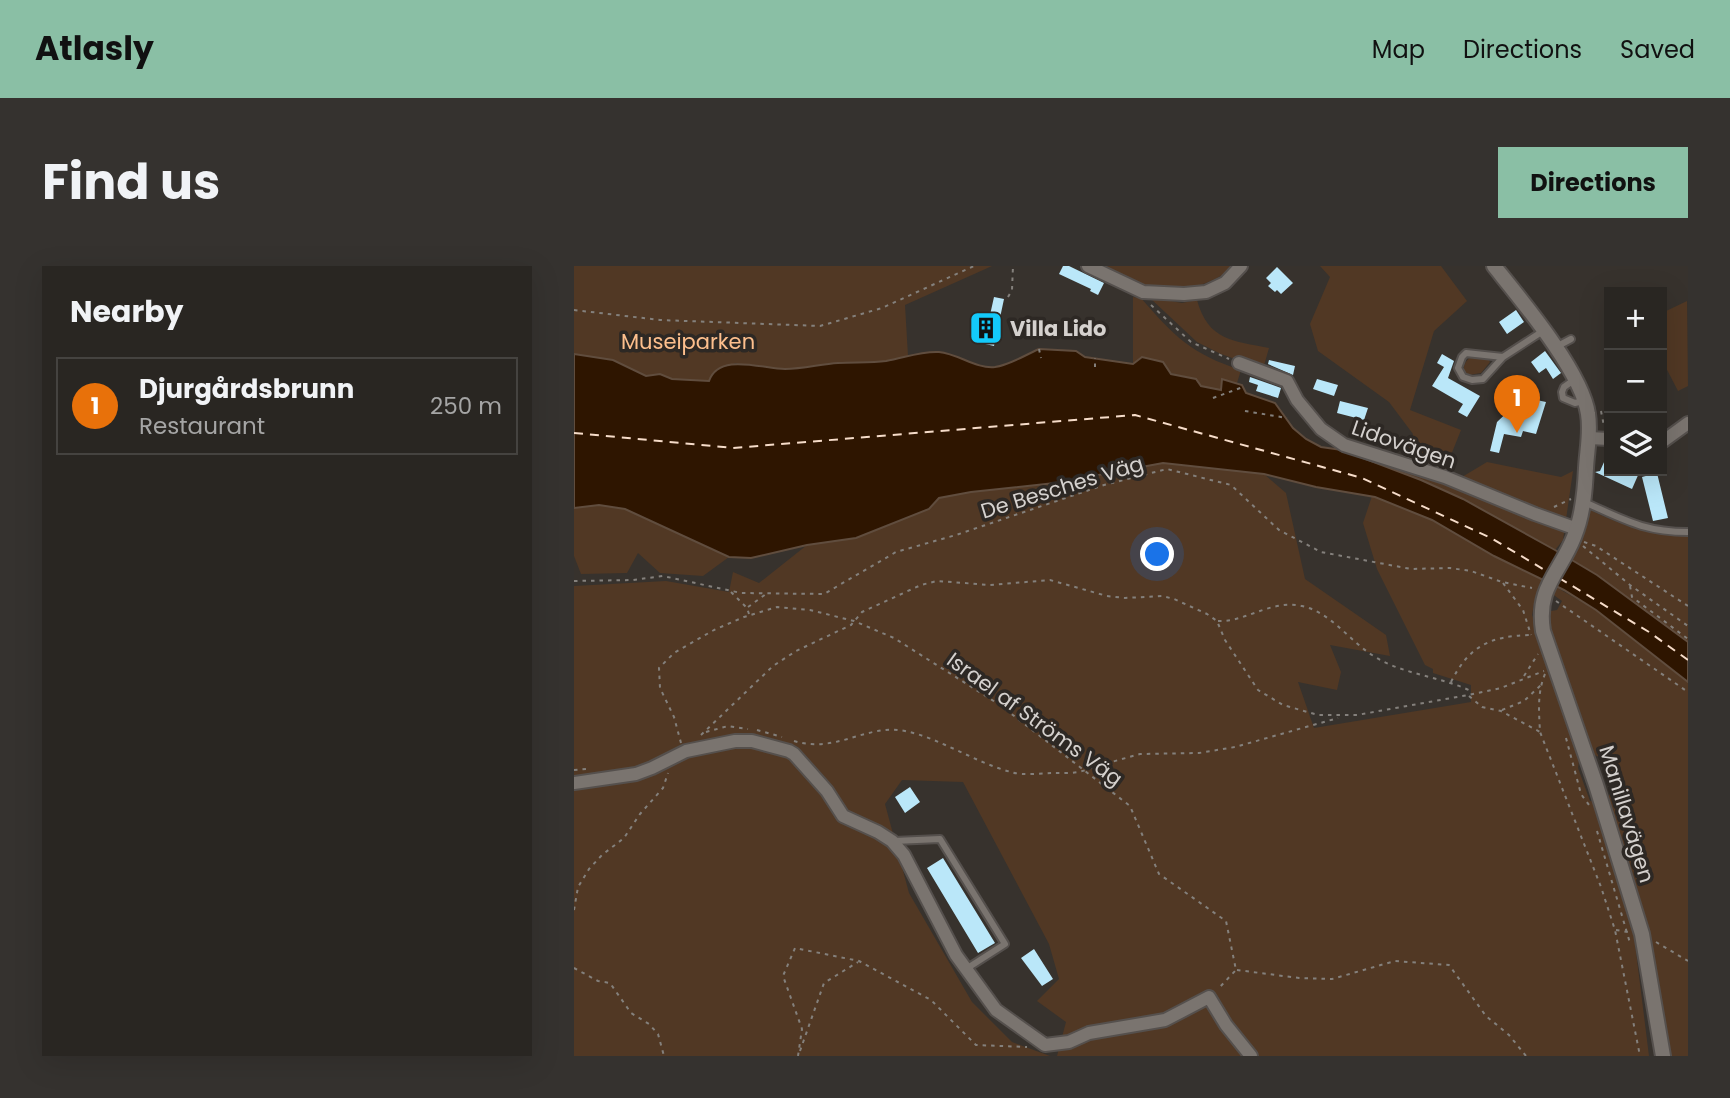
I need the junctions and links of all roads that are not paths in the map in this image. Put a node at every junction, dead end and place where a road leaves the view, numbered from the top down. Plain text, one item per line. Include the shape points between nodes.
1 (1088, 266) edge
2 (1241, 266) edge
3 (1494, 266) edge
4 (1543, 331) junction
5 (1571, 339) dead end
6 (1555, 348) junction
7 (1503, 357) junction
8 (1239, 363) road end
9 (1688, 423) edge
10 (1589, 438) junction
11 (1667, 438) edge
12 (1604, 439) edge
13 (1578, 500) junction
14 (1688, 532) edge
15 (1576, 538) junction
16 (574, 783) edge
17 (892, 841) junction
18 (966, 969) junction
19 (1251, 1056) edge
20 (1663, 1056) edge

1 - 2 street via 1143,292 1184,295 1225,283
3 - 4 street
4 - 6 street
4 - 7 lane
5 - 6 lane
6 - 10 street via 1585,401
7 - 7 lane via 1466,354 1458,368 1463,377 1483,379
8 - 15 street, Lidovägen via 1287,381 1321,429 1344,445 1444,477 1535,514
9 - 11 street
10 - 12 street
10 - 13 street
13 - 14 lane via 1662,532
13 - 15 street
15 - 20 street, Manillavägen via 1545,591 1541,620 1642,934
16 - 17 street via 636,774 677,756 743,741 768,745 794,754 843,816
17 - 18 street
17 - 18 lane via 940,839 1005,944
18 - 19 street via 996,1010 1045,1045 1165,1020 1209,997

